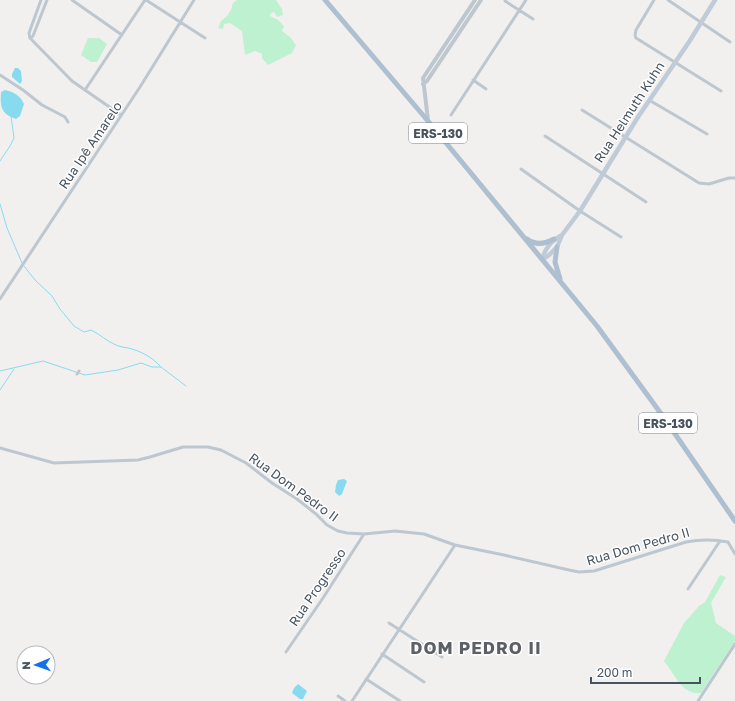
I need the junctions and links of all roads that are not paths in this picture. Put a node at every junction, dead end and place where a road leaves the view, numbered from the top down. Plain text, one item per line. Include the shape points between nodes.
1 (42, 0) edge
2 (47, 0) edge
3 (72, 0) edge
4 (146, 0) edge
5 (194, 0) edge
6 (325, 0) edge
7 (474, 0) edge
8 (481, 0) edge
9 (526, 0) edge
10 (654, 0) edge
11 (668, 0) edge
12 (715, 0) edge
13 (505, 1) edge
14 (519, 10) junction
15 (34, 18) junction
16 (533, 19) dead end
17 (39, 21) junction
18 (180, 22) junction
19 (701, 22) junction
20 (122, 35) junction
21 (30, 38) junction
22 (205, 38) dead end
23 (730, 42) dead end
24 (674, 63) junction
25 (0, 75) edge
26 (473, 80) junction
27 (423, 84) junction
28 (486, 89) dead end
29 (85, 90) junction
30 (721, 91) dead end
31 (650, 100) junction
32 (582, 110) dead end
33 (121, 115) junction
34 (451, 115) dead end
35 (428, 121) junction
36 (68, 122) dead end
37 (707, 134) dead end
38 (545, 136) dead end
39 (626, 137) junction
40 (521, 169) dead end
41 (602, 174) junction
42 (735, 178) edge
43 (646, 202) dead end
44 (580, 211) junction
45 (562, 236) junction
46 (524, 237) junction
47 (621, 237) dead end
48 (554, 239) junction
49 (557, 247) junction
50 (542, 259) junction
51 (563, 285) junction
52 (0, 299) edge
53 (0, 448) edge
54 (735, 521) edge
55 (364, 534) junction
56 (720, 540) junction
57 (455, 545) junction
58 (735, 554) edge
59 (688, 589) dead end
60 (389, 623) dead end
61 (399, 629) junction
62 (735, 644) edge
63 (286, 652) dead end
64 (382, 654) junction
65 (442, 657) dead end
66 (366, 679) junction
67 (424, 682) dead end
68 (338, 696) dead end
69 (345, 701) edge
70 (352, 701) edge
71 (400, 701) edge
72 (698, 701) edge

1 - 15 street
2 - 17 street
3 - 20 street
4 - 18 street
4 - 20 street
5 - 18 street, Rua Ipê Amarelo
6 - 35 main road, ERS-130
7 - 27 street via 423,78
8 - 27 street
9 - 14 street
10 - 24 street via 635,35 638,40
11 - 19 street
12 - 19 main road, Rua Helmuth Kuhn
13 - 14 street
14 - 16 street
14 - 26 street
15 - 17 street
15 - 21 street
17 - 21 street
18 - 22 street
18 - 33 street, Rua Ipê Amarelo
19 - 23 street
19 - 24 main road, Rua Helmuth Kuhn
20 - 29 street
21 - 29 street via 72,81
24 - 30 street
24 - 31 main road, Rua Helmuth Kuhn
25 - 36 street via 42,105 65,117
26 - 28 street
26 - 34 street
27 - 35 street
29 - 33 street
31 - 37 street
31 - 39 main road, Rua Helmuth Kuhn
32 - 39 street
33 - 52 street, Rua Ipê Amarelo
35 - 46 main road, ERS-130
38 - 41 street
39 - 41 main road, Rua Helmuth Kuhn
39 - 42 street via 699,183 709,184
40 - 44 street
41 - 43 street
41 - 44 main road, Rua Helmuth Kuhn
44 - 45 main road, Rua Helmuth Kuhn
44 - 47 street
45 - 48 main road
45 - 49 main road, Rua Helmuth Kuhn
46 - 48 main road via 537,244 545,244
46 - 50 main road, ERS-130
48 - 50 main road
49 - 50 main road, Rua Helmuth Kuhn
49 - 51 main road via 555,262
50 - 51 main road, ERS-130
51 - 54 main road, ERS-130 via 597,326 662,415
53 - 55 street, Rua Dom Pedro II via 54,463 138,460 183,447 221,450 246,463 338,531
55 - 57 street, Rua Dom Pedro II via 411,532
55 - 63 street, Rua Progresso
56 - 57 street, Rua Dom Pedro II via 686,542 628,562 594,571 579,572
56 - 58 street via 728,542
56 - 59 street
57 - 61 street
60 - 61 street
61 - 64 street
61 - 65 street
62 - 72 street
64 - 66 street
64 - 67 street
66 - 70 street
66 - 71 street
68 - 69 street

